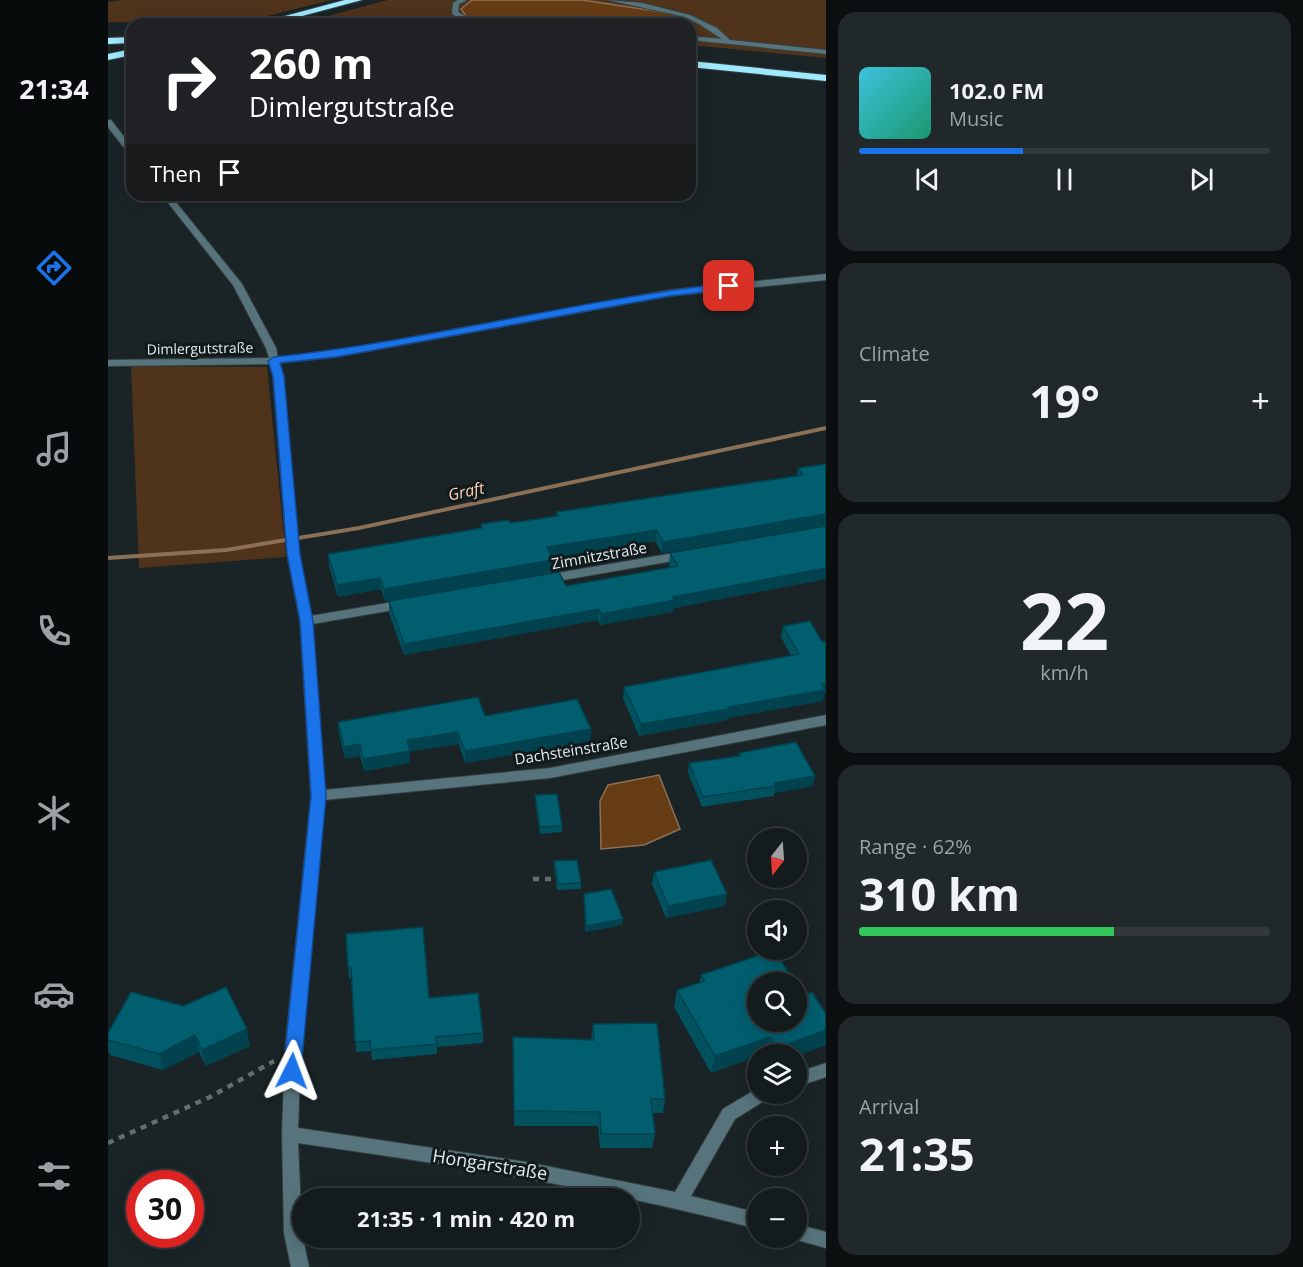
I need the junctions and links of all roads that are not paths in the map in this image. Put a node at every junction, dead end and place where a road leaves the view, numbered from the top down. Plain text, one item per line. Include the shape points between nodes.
1 (357, 0) edge
2 (464, 0) edge
3 (610, 0) edge
4 (285, 18) edge
5 (463, 18) edge
6 (695, 18) edge
7 (696, 19) edge
8 (126, 29) edge
9 (108, 30) edge
10 (696, 38) edge
11 (126, 40) edge
12 (727, 40) junction
13 (108, 41) edge
14 (826, 52) edge
15 (126, 53) edge
16 (108, 57) edge
17 (696, 65) edge
18 (826, 78) edge
19 (108, 122) edge
20 (126, 144) edge
21 (171, 201) edge
22 (826, 277) edge
23 (274, 361) junction
24 (108, 363) edge
25 (696, 554) edge
26 (531, 582) edge
27 (413, 602) edge
28 (306, 621) junction
29 (826, 720) edge
30 (318, 796) junction
31 (826, 1070) edge
32 (807, 1076) edge
33 (747, 1103) edge
34 (290, 1134) junction
35 (680, 1199) junction
36 (747, 1218) edge
37 (807, 1235) edge
38 (826, 1240) edge
39 (300, 1267) edge

1 - 4 highway
2 - 5 street via 456,3 454,13
3 - 6 street via 682,12
7 - 12 street via 714,27
8 - 9 highway
10 - 12 street
11 - 13 highway
12 - 14 street
15 - 16 highway
17 - 18 highway
19 - 20 street
21 - 23 street via 237,284
22 - 23 street, Dimlergutstraße via 670,293 336,354
23 - 24 street, Dimlergutstraße
23 - 28 street via 293,554
25 - 26 street, Zimnitzstraße
27 - 28 street
28 - 30 street
29 - 30 street, Dachsteinstraße via 550,773
30 - 34 street via 292,1050
31 - 32 street
33 - 35 street via 729,1114
34 - 35 street, Hongarstraße via 519,1167
34 - 39 street via 293,1233
35 - 36 street, Hongarstraße
37 - 38 street

